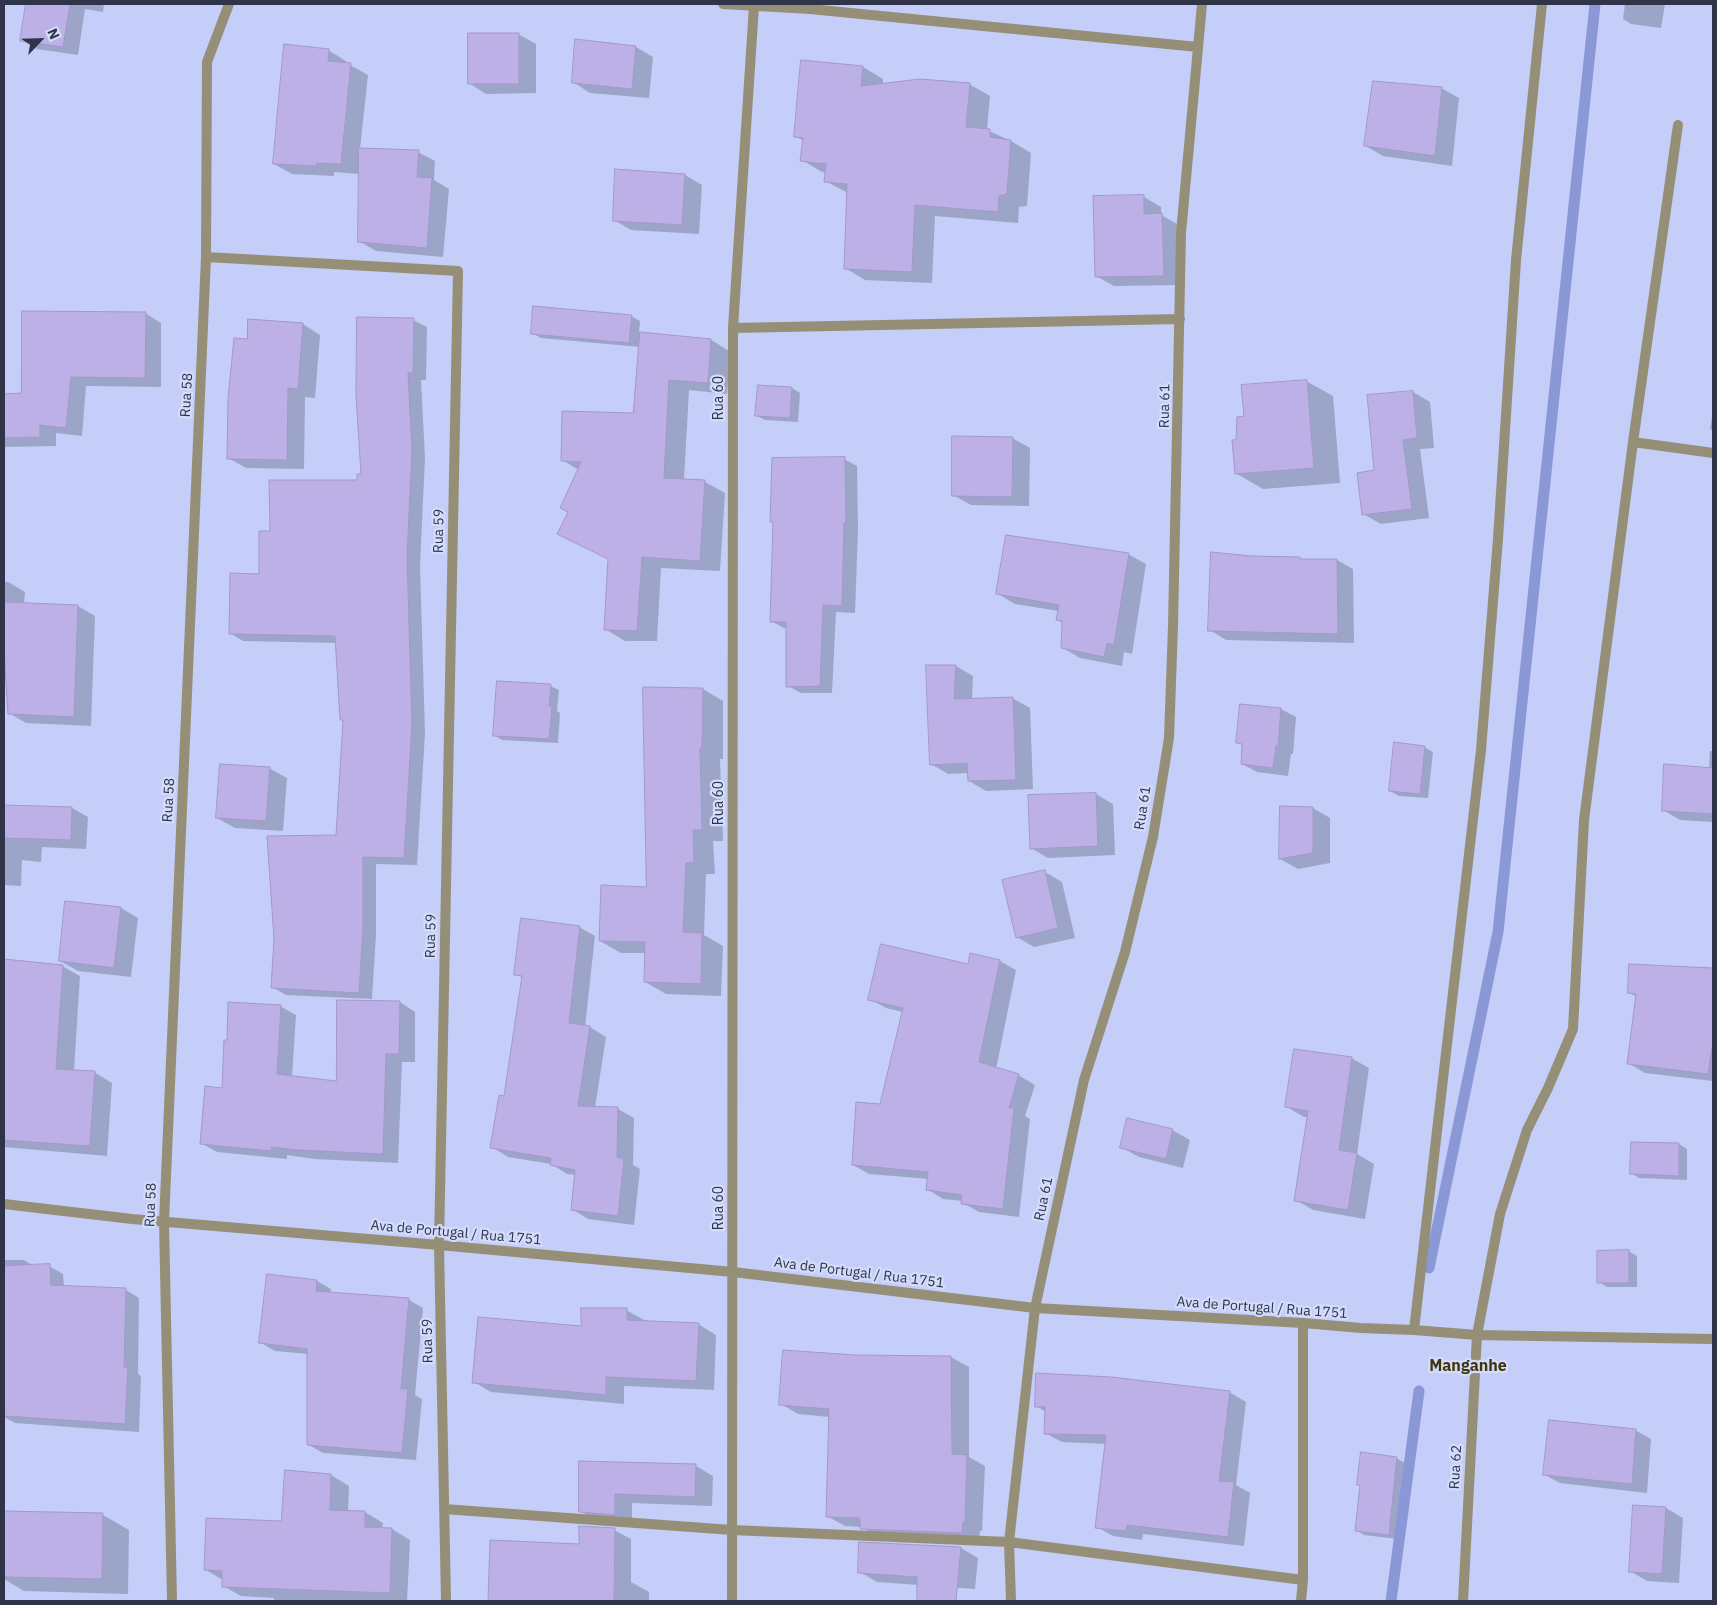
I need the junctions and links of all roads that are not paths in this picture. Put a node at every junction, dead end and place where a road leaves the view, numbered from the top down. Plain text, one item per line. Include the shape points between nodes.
1 (229, 4) edge
2 (723, 4) edge
3 (1202, 4) edge
4 (1542, 4) edge
5 (754, 6) junction
6 (1198, 48) junction
7 (1678, 125) dead end
8 (206, 257) junction
9 (1180, 320) junction
10 (733, 328) junction
11 (1633, 442) junction
12 (1713, 453) edge
13 (4, 1204) edge
14 (164, 1222) junction
15 (440, 1245) junction
16 (732, 1272) junction
17 (1035, 1308) junction
18 (1303, 1323) junction
19 (1414, 1330) junction
20 (1477, 1335) junction
21 (1713, 1339) edge
22 (444, 1509) junction
23 (732, 1530) junction
24 (1009, 1542) junction
25 (1303, 1580) junction
26 (172, 1601) edge
27 (446, 1601) edge
28 (732, 1601) edge
29 (1010, 1601) edge
30 (1301, 1601) edge
31 (1463, 1601) edge

1 - 8 street, Rua 58 via 207,62
2 - 5 street
3 - 6 street, Rua 61
4 - 19 street via 1516,260 1481,750
5 - 6 street
5 - 10 street, Rua 60
6 - 9 street, Rua 61 via 1181,233
7 - 11 street, Rua 62
8 - 14 street, Rua 58
8 - 15 street, Rua 59 via 458,271
9 - 10 street
9 - 17 street, Rua 61 via 1169,738 1153,837 1126,952 1084,1080
10 - 16 street, Rua 60
11 - 12 street
11 - 20 street, Rua 62 via 1584,820 1573,1029 1526,1130 1500,1214
13 - 14 street, Ava de Portugal / Rua 1751
14 - 15 street, Ava de Portugal / Rua 1751
14 - 26 street, Rua 58
15 - 16 street, Ava de Portugal / Rua 1751
15 - 22 street, Rua 59
16 - 17 street, Ava de Portugal / Rua 1751
16 - 23 street, Rua 60
17 - 18 street, Ava de Portugal / Rua 1751
17 - 24 street, Rua 61
18 - 19 street, Ava de Portugal / Rua 1751
18 - 25 street
19 - 20 street, Ava de Portugal / Rua 1751
20 - 21 street, Ava de Portugal / Rua 1751
20 - 31 street, Rua 62
22 - 23 street
22 - 27 street, Rua 59
23 - 24 street
23 - 28 street, Rua 60
24 - 25 street
24 - 29 street, Rua 61
25 - 30 street

